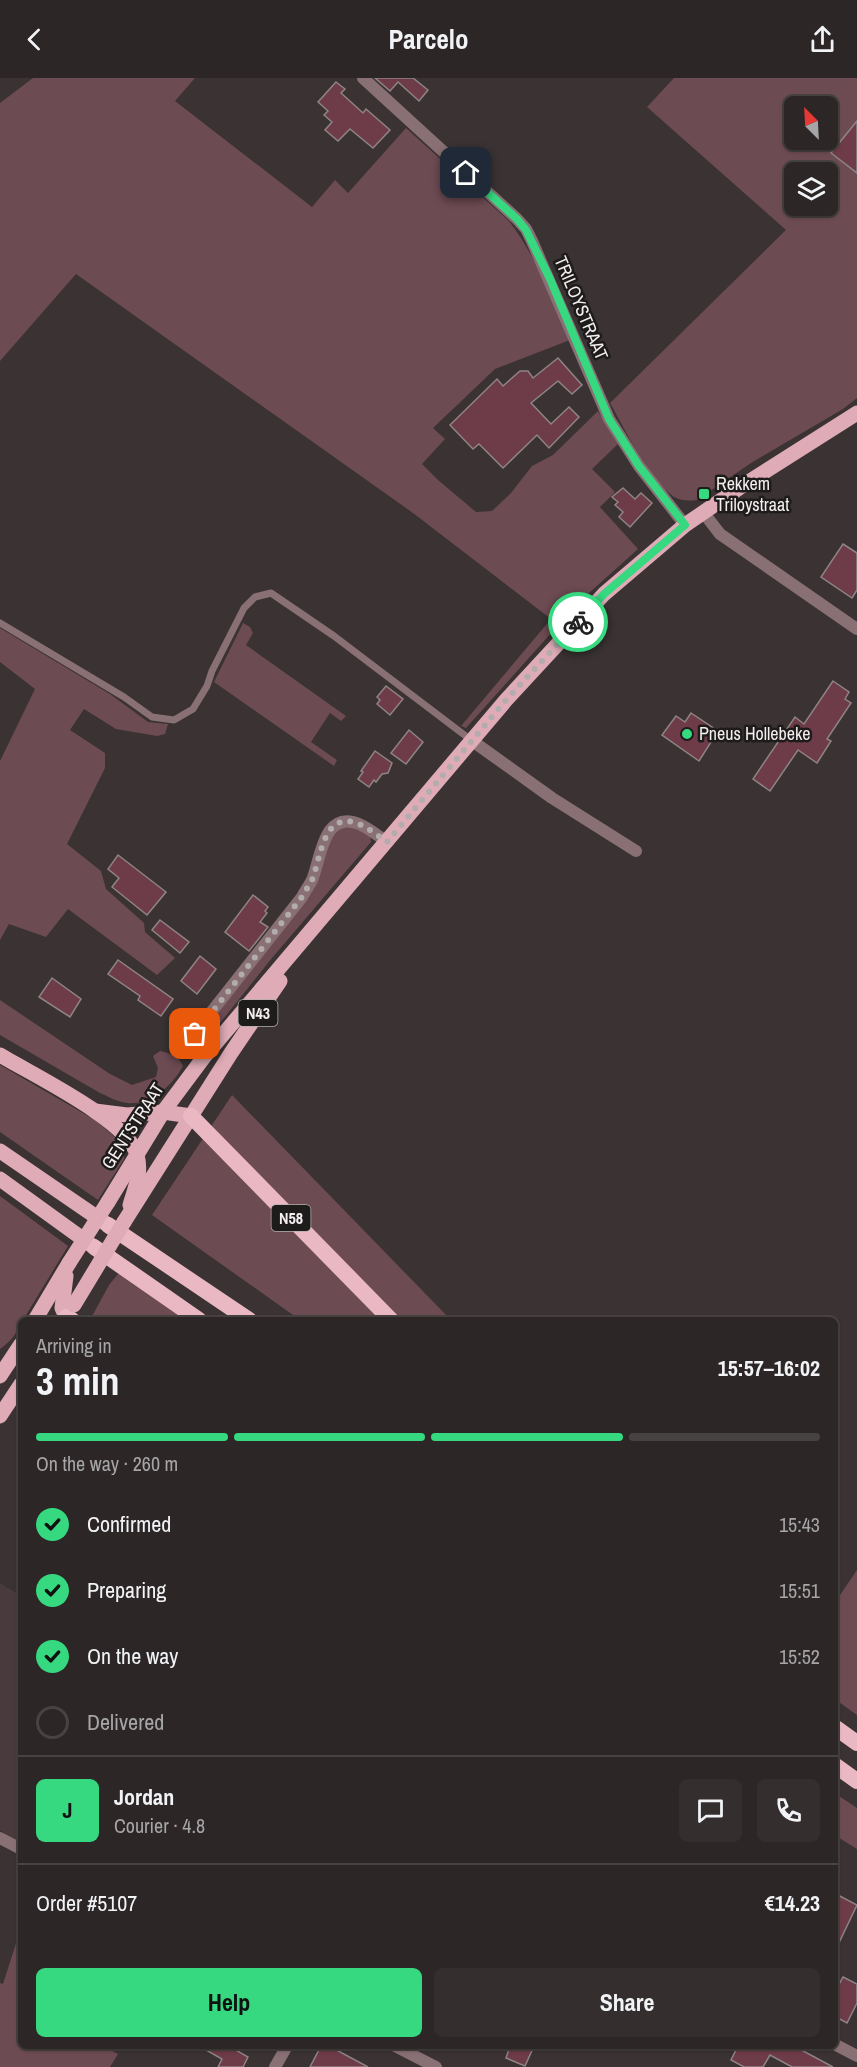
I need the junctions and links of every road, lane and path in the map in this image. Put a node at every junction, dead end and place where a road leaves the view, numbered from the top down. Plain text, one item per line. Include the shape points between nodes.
1 (363, 78) edge
2 (857, 413) edge
3 (703, 512) junction
4 (685, 525) junction
5 (0, 623) edge
6 (857, 628) edge
7 (471, 740) junction
8 (387, 842) junction
9 (636, 851) dead end
10 (328, 912) junction
11 (195, 1034) dead end
12 (0, 1056) edge
13 (95, 1111) junction
14 (163, 1112) junction
15 (191, 1116) junction
16 (0, 1151) edge
17 (137, 1154) junction
18 (139, 1176) junction
19 (0, 1179) edge
20 (116, 1223) junction
21 (94, 1247) joint
22 (65, 1308) edge
23 (42, 1317) edge
24 (195, 1317) edge
25 (245, 1317) edge
26 (388, 1317) edge
27 (10, 1360) edge
28 (0, 1376) edge
29 (18, 1389) edge
30 (0, 1416) edge
31 (838, 1729) edge
32 (857, 1743) edge
33 (838, 1767) edge
34 (857, 1781) edge
35 (0, 1838) edge
36 (18, 1847) edge
37 (838, 2045) edge
38 (285, 2049) edge
39 (401, 2049) edge
40 (857, 2056) edge
41 (276, 2067) edge
42 (436, 2067) edge

1 - 4 street, TRILOYSTRAAT via 526,230 609,419 639,466
2 - 3 main road, N43
3 - 4 main road, N43
3 - 6 street via 720,534
4 - 7 main road, N43 via 604,594
5 - 7 lane via 152,717 174,720 193,709 244,608 255,597 271,593
7 - 8 main road, N43
7 - 9 street
8 - 10 main road, N43
8 - 11 street via 360,824 349,821 333,826 302,897
10 - 14 main road, GENTSTRAAT / N43 via 204,1057
10 - 15 main road, N43
12 - 13 main road
13 - 14 main road via 127,1115
13 - 17 main road via 129,1139
14 - 15 main road
14 - 17 main road, GENTSTRAAT / N43
15 - 18 main road, N43
15 - 26 highway, N58
16 - 20 main road
17 - 18 main road, GENTSTRAAT / N43
18 - 20 main road, N43
18 - 22 main road, GENTSTRAAT / N43, bridge via 69,1263
19 - 21 main road
20 - 22 main road, N43, bridge
20 - 25 highway
21 - 24 highway
22 - 23 main road, GENTSTRAAT / N43
27 - 28 main road
29 - 30 main road
31 - 32 highway
33 - 34 highway
35 - 36 street
37 - 40 street
38 - 41 street
39 - 42 street

